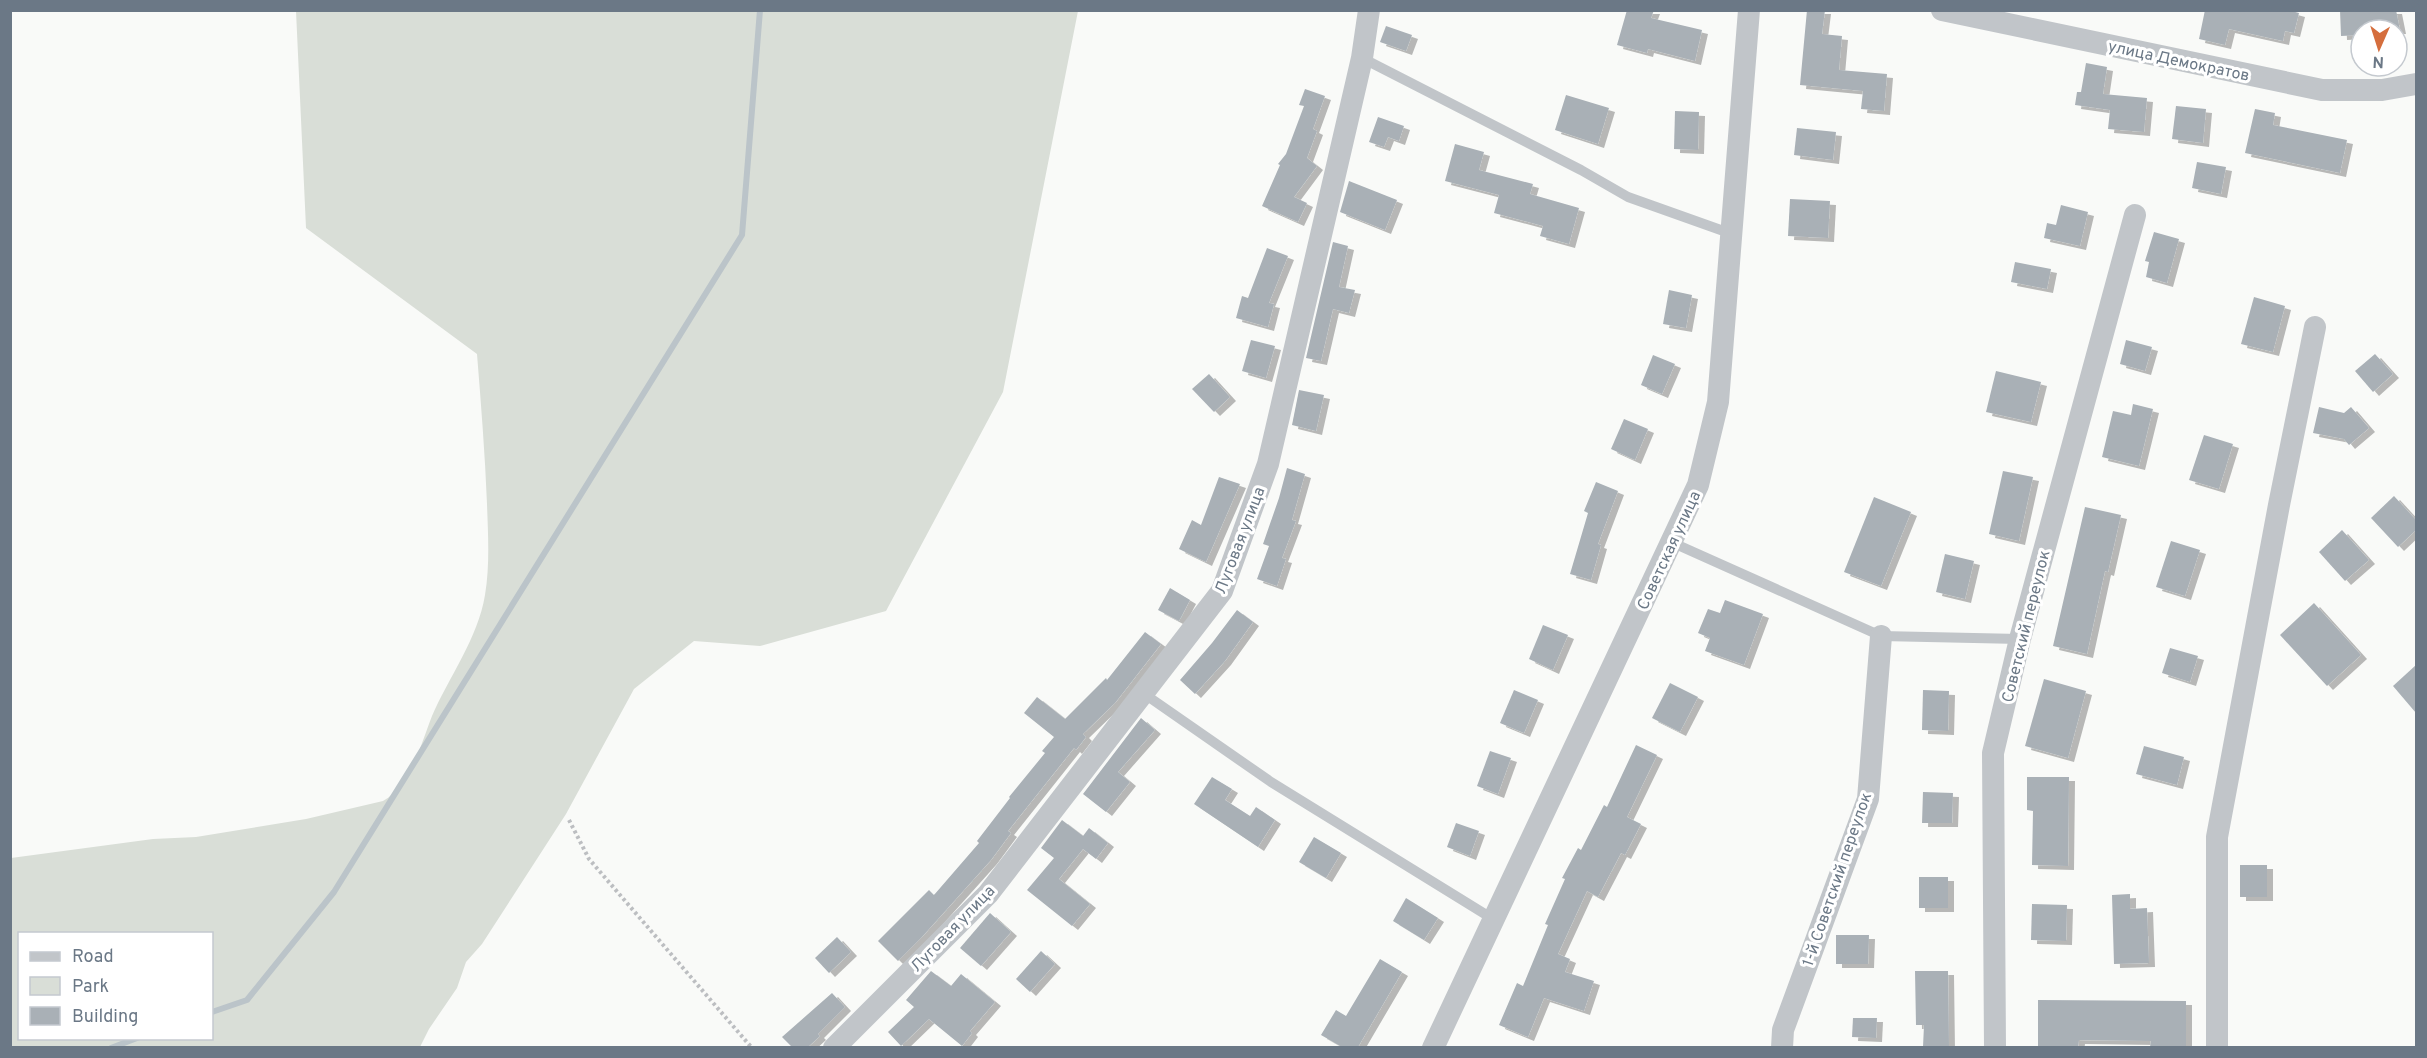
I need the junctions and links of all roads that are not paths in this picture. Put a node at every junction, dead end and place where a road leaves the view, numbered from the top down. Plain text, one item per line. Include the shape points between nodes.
1 (1369, 10) edge
2 (1749, 10) edge
3 (1942, 10) edge
4 (1362, 58) junction
5 (2416, 84) edge
6 (2136, 215) dead end
7 (1732, 234) junction
8 (2315, 327) dead end
9 (1671, 542) junction
10 (1881, 636) junction
11 (2020, 639) junction
12 (1143, 693) junction
13 (1493, 919) junction
14 (834, 1047) edge
15 (1433, 1047) edge
16 (1782, 1047) edge
17 (1995, 1047) edge
18 (2217, 1047) edge

1 - 4 street, Луговая улица
2 - 7 street, Советская улица
3 - 5 street, улица Демократов via 2322,90 2382,90
4 - 7 lane via 1628,197
4 - 12 street, Луговая улица via 1269,464 1222,591
6 - 11 street, Советский переулок
7 - 9 street, Советская улица via 1718,402 1698,485
8 - 18 street via 2217,837
9 - 10 lane
9 - 13 street, Советская улица
10 - 11 lane
10 - 16 street, 1-й Советский переулок via 1868,799 1783,1030
11 - 17 street, Советский переулок via 1993,753
12 - 13 lane via 1271,782
12 - 14 street, Луговая улица via 988,894
13 - 15 street, Советская улица

